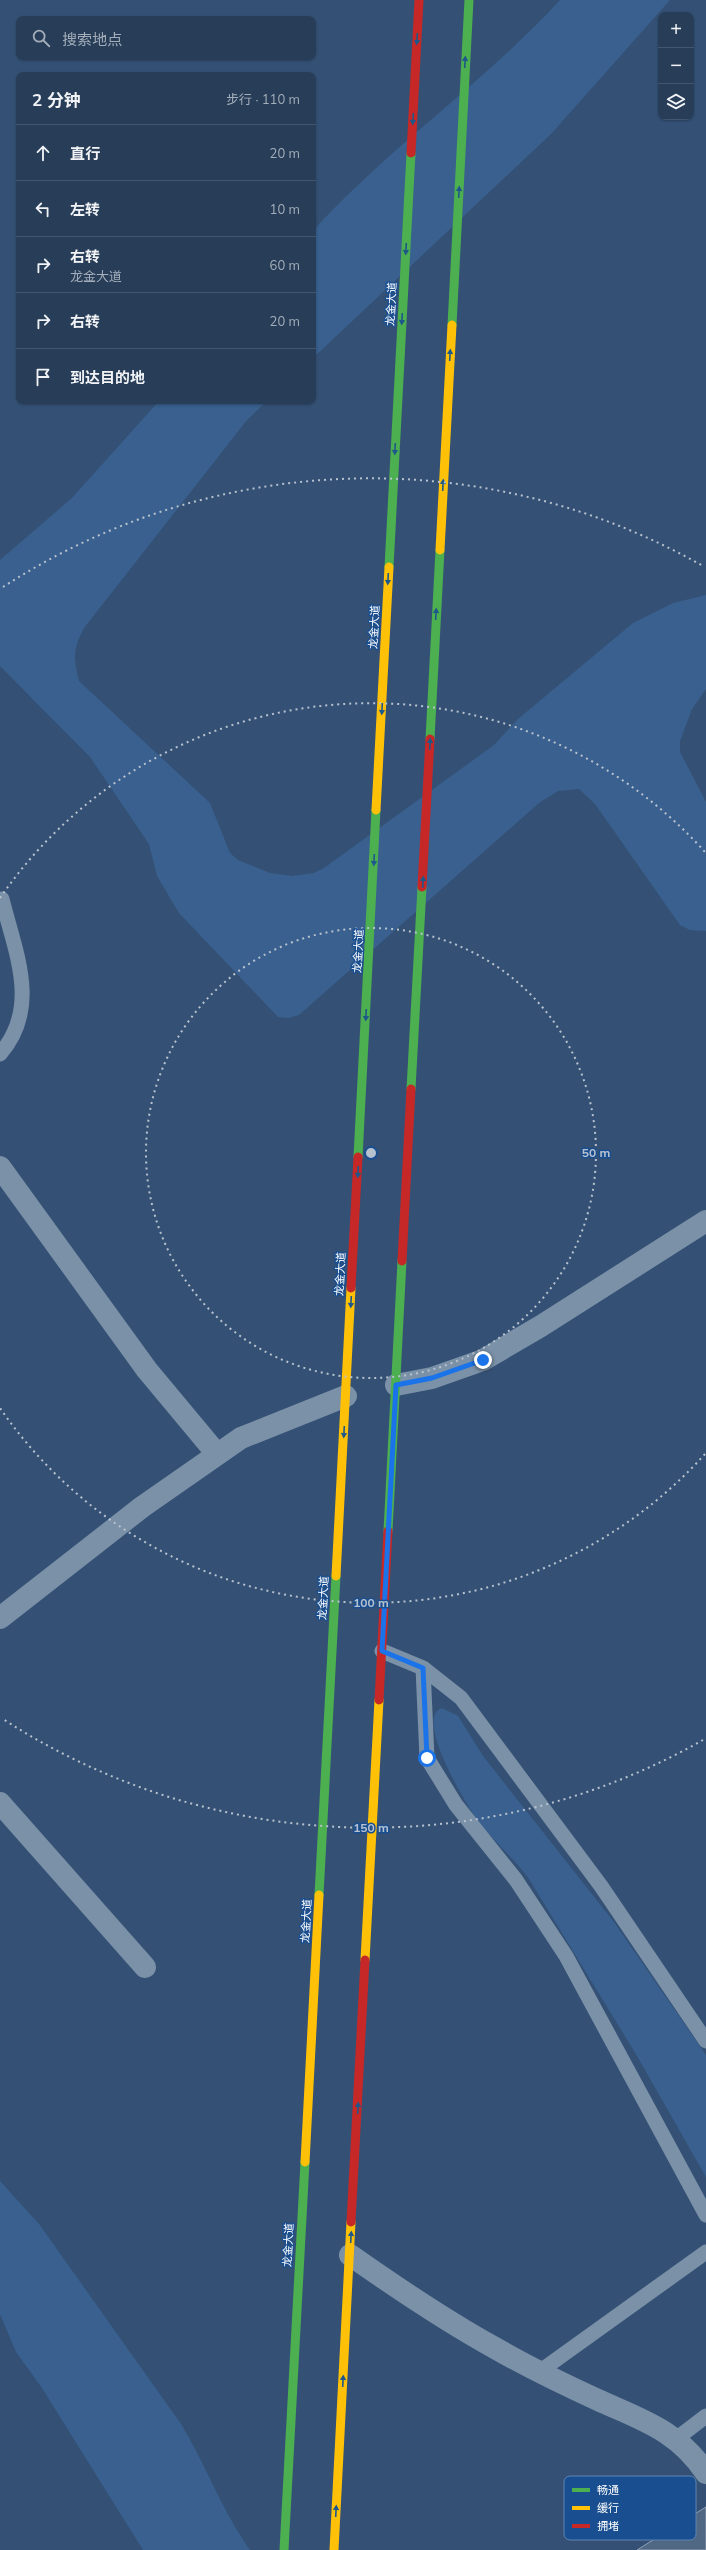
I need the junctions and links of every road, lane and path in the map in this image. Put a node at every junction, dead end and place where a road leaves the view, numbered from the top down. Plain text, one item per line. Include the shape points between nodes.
1 (419, 0) edge
2 (468, 0) edge
3 (2, 899) dead end
4 (0, 1054) edge
5 (0, 1167) edge
6 (706, 1221) edge
7 (396, 1385) junction
8 (346, 1396) junction
9 (217, 1454) junction
10 (0, 1618) edge
11 (382, 1651) junction
12 (423, 1668) junction
13 (0, 1803) edge
14 (145, 1967) dead end
15 (706, 2041) edge
16 (706, 2215) edge
17 (706, 2252) edge
18 (350, 2255) junction
19 (539, 2372) junction
20 (706, 2416) edge
21 (676, 2439) junction
22 (706, 2473) edge
23 (284, 2550) edge
24 (334, 2550) edge

1 -> 8 main road, 龙金大道
7 -> 2 main road
3 - 4 lane via 23,986 24,1003 14,1036
5 - 9 street via 147,1370
6 - 7 street via 483,1360 432,1378
7 - 11 main road
8 - 9 street via 241,1438
8 -> 23 main road, 龙金大道
9 - 10 street via 90,1546
11 - 12 lane
18 -> 11 main road
12 - 15 lane via 461,1698 600,1886
12 - 16 lane via 427,1758 456,1806 516,1880 566,1956
13 - 14 street
17 - 19 lane
18 - 19 street via 455,2325
24 -> 18 main road
19 - 21 street via 650,2423
20 - 21 lane
21 - 22 street via 691,2452

